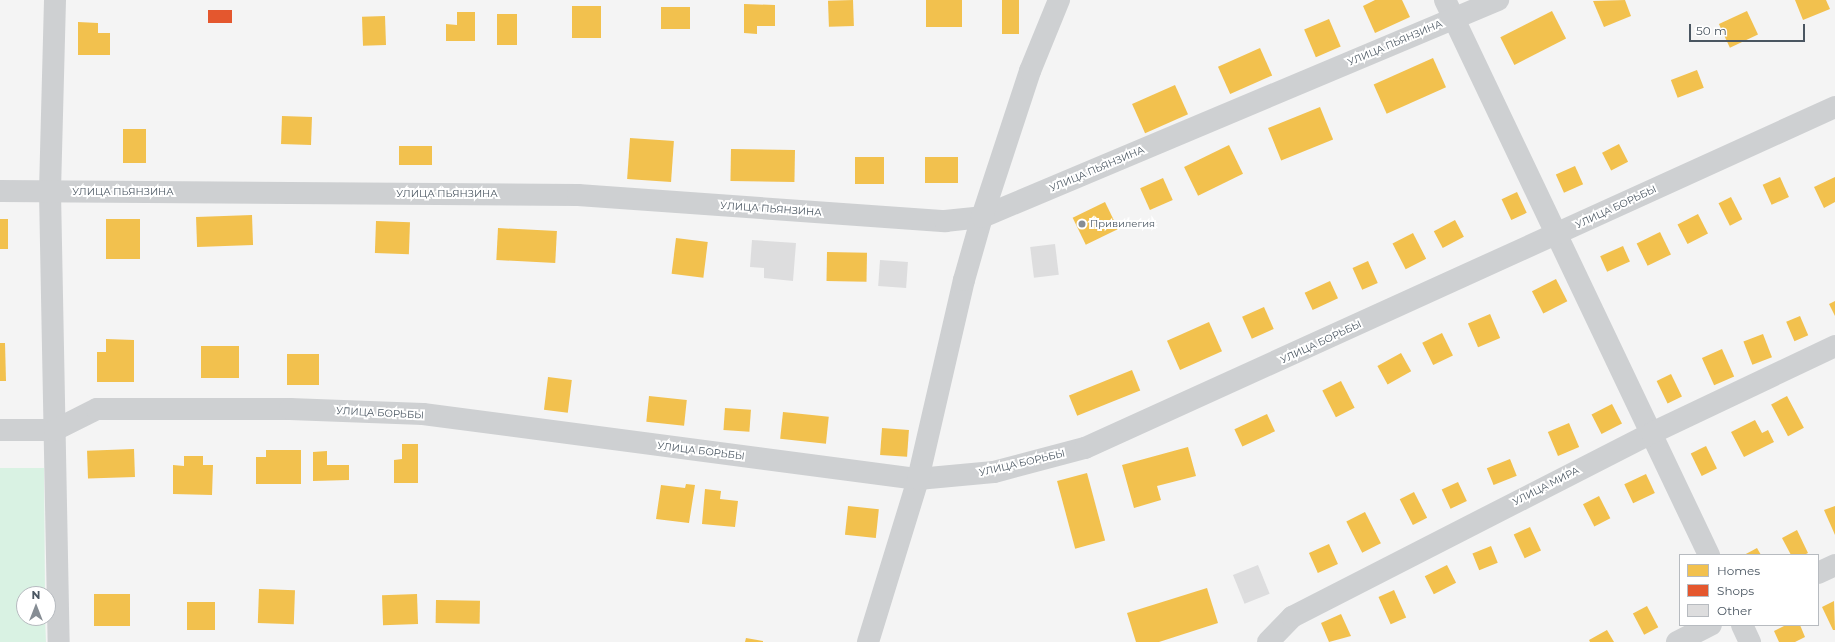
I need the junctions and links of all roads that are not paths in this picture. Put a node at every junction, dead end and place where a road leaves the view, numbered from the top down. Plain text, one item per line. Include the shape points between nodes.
1 (55, 0) edge
2 (1498, 0) edge
3 (1057, 2) edge
4 (1449, 9) edge
5 (1835, 107) edge
6 (0, 192) edge
7 (50, 192) junction
8 (982, 217) junction
9 (1557, 234) junction
10 (1835, 346) edge
11 (0, 430) edge
12 (55, 430) junction
13 (1652, 432) junction
14 (918, 479) junction
15 (1709, 554) edge
16 (1835, 565) edge
17 (1819, 573) edge
18 (1709, 626) edge
19 (1742, 626) edge
20 (59, 642) edge
21 (868, 642) edge
22 (1268, 642) edge
23 (1677, 642) edge
24 (1750, 642) edge

1 - 7 street
2 - 4 street, УЛИЦА ПЬЯНЗИНА
3 - 8 street via 1030,70
4 - 8 street, УЛИЦА ПЬЯНЗИНА
4 - 9 street
5 - 9 street, УЛИЦА БОРЬБЫ
6 - 7 street, УЛИЦА ПЬЯНЗИНА
7 - 8 street, УЛИЦА ПЬЯНЗИНА via 578,195 945,221
7 - 12 street
8 - 14 street via 964,280
9 - 13 street
9 - 14 street, УЛИЦА БОРЬБЫ via 1085,448 994,472
10 - 13 street, УЛИЦА МИРА
11 - 12 street, УЛИЦА БОРЬБЫ
12 - 14 street, УЛИЦА БОРЬБЫ via 97,409 290,409 423,414
12 - 20 street
13 - 15 street
13 - 22 street, УЛИЦА МИРА via 1292,617
14 - 21 street
16 - 17 street
18 - 23 street
19 - 24 street

